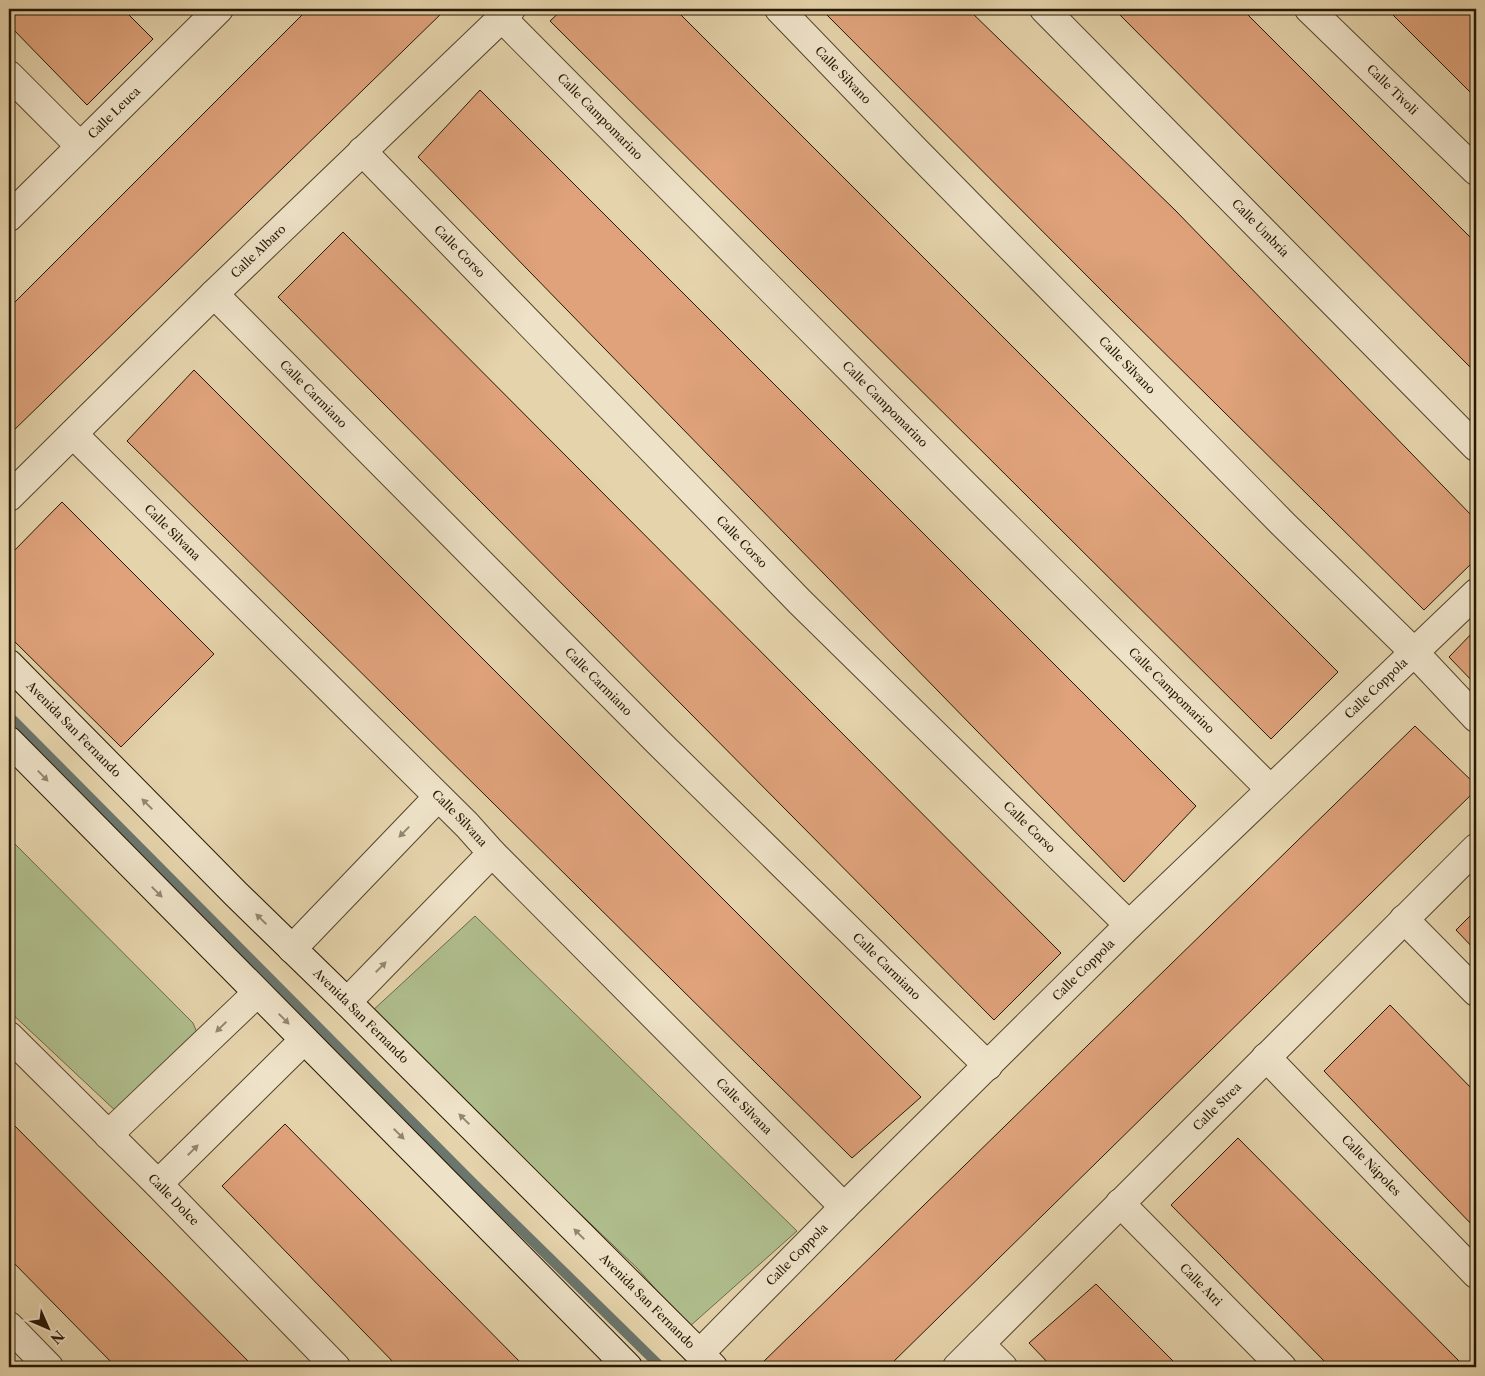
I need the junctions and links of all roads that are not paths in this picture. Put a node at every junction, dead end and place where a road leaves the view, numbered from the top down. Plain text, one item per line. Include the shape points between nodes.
1 (219, 9) edge
2 (779, 9) edge
3 (1044, 9) edge
4 (1309, 9) edge
5 (506, 13) edge
6 (9, 75) edge
7 (80, 146) junction
8 (362, 151) junction
9 (1476, 172) edge
10 (9, 218) edge
11 (214, 294) junction
12 (73, 434) junction
13 (1476, 447) edge
14 (9, 497) edge
15 (1476, 593) edge
16 (1414, 652) junction
17 (9, 664) edge
18 (1476, 718) edge
19 (9, 741) edge
20 (1270, 789) junction
21 (438, 797) junction
22 (1476, 848) edge
23 (492, 854) junction
24 (1404, 919) junction
25 (1129, 925) junction
26 (292, 949) junction
27 (1476, 992) edge
28 (257, 993) junction
29 (346, 1002) junction
30 (9, 1036) edge
31 (304, 1040) junction
32 (1266, 1057) junction
33 (988, 1066) junction
34 (108, 1135) junction
35 (158, 1184) junction
36 (1120, 1203) junction
37 (844, 1207) junction
38 (1476, 1274) edge
39 (9, 1326) edge
40 (980, 1344) junction
41 (706, 1360) edge
42 (49, 1367) edge
43 (336, 1367) edge
44 (628, 1367) edge
45 (957, 1367) edge
46 (1003, 1367) edge
47 (1282, 1367) edge

1 - 7 street, Calle Leuca
2 - 16 street, Calle Silvano via 1284,525
3 - 13 street, Calle Umbría
4 - 9 street, Calle Tivoli
5 - 8 street, Calle Albaro
5 - 20 street, Calle Campomarino via 965,485
6 - 7 street
7 - 10 street, Calle Leuca
8 - 11 street, Calle Albaro
8 - 25 street, Calle Corso via 800,602
11 - 12 street, Calle Albaro
11 - 33 street, Calle Carmiano via 658,742
12 - 14 street, Calle Albaro
12 - 21 street, Calle Silvana
15 - 16 street, Calle Coppola
16 - 18 street, Calle Silvano
16 - 20 street, Calle Coppola
26 -> 17 street, Avenida San Fernando
19 -> 28 street
20 - 25 street, Calle Coppola
21 - 23 street, Calle Silvana
21 -> 26 street
22 - 24 street, Calle Strea
29 -> 23 street
23 - 37 street, Calle Silvana
24 - 27 street
24 - 32 street, Calle Strea
25 - 33 street, Calle Coppola
26 - 29 street, Avenida San Fernando
28 -> 31 street
28 -> 34 street
41 -> 29 street, Avenida San Fernando
30 - 34 street, Calle Dolce
35 -> 31 street
31 -> 44 street
32 - 36 street, Calle Strea
32 - 38 street, Calle Nápoles
33 - 37 street, Calle Coppola
34 - 35 street, Calle Dolce
35 - 43 street, Calle Dolce
36 - 40 street, Calle Strea
36 - 47 street, Calle Atri
37 - 41 street, Calle Coppola
39 - 42 street
40 - 45 street, Calle Strea
40 - 46 street

